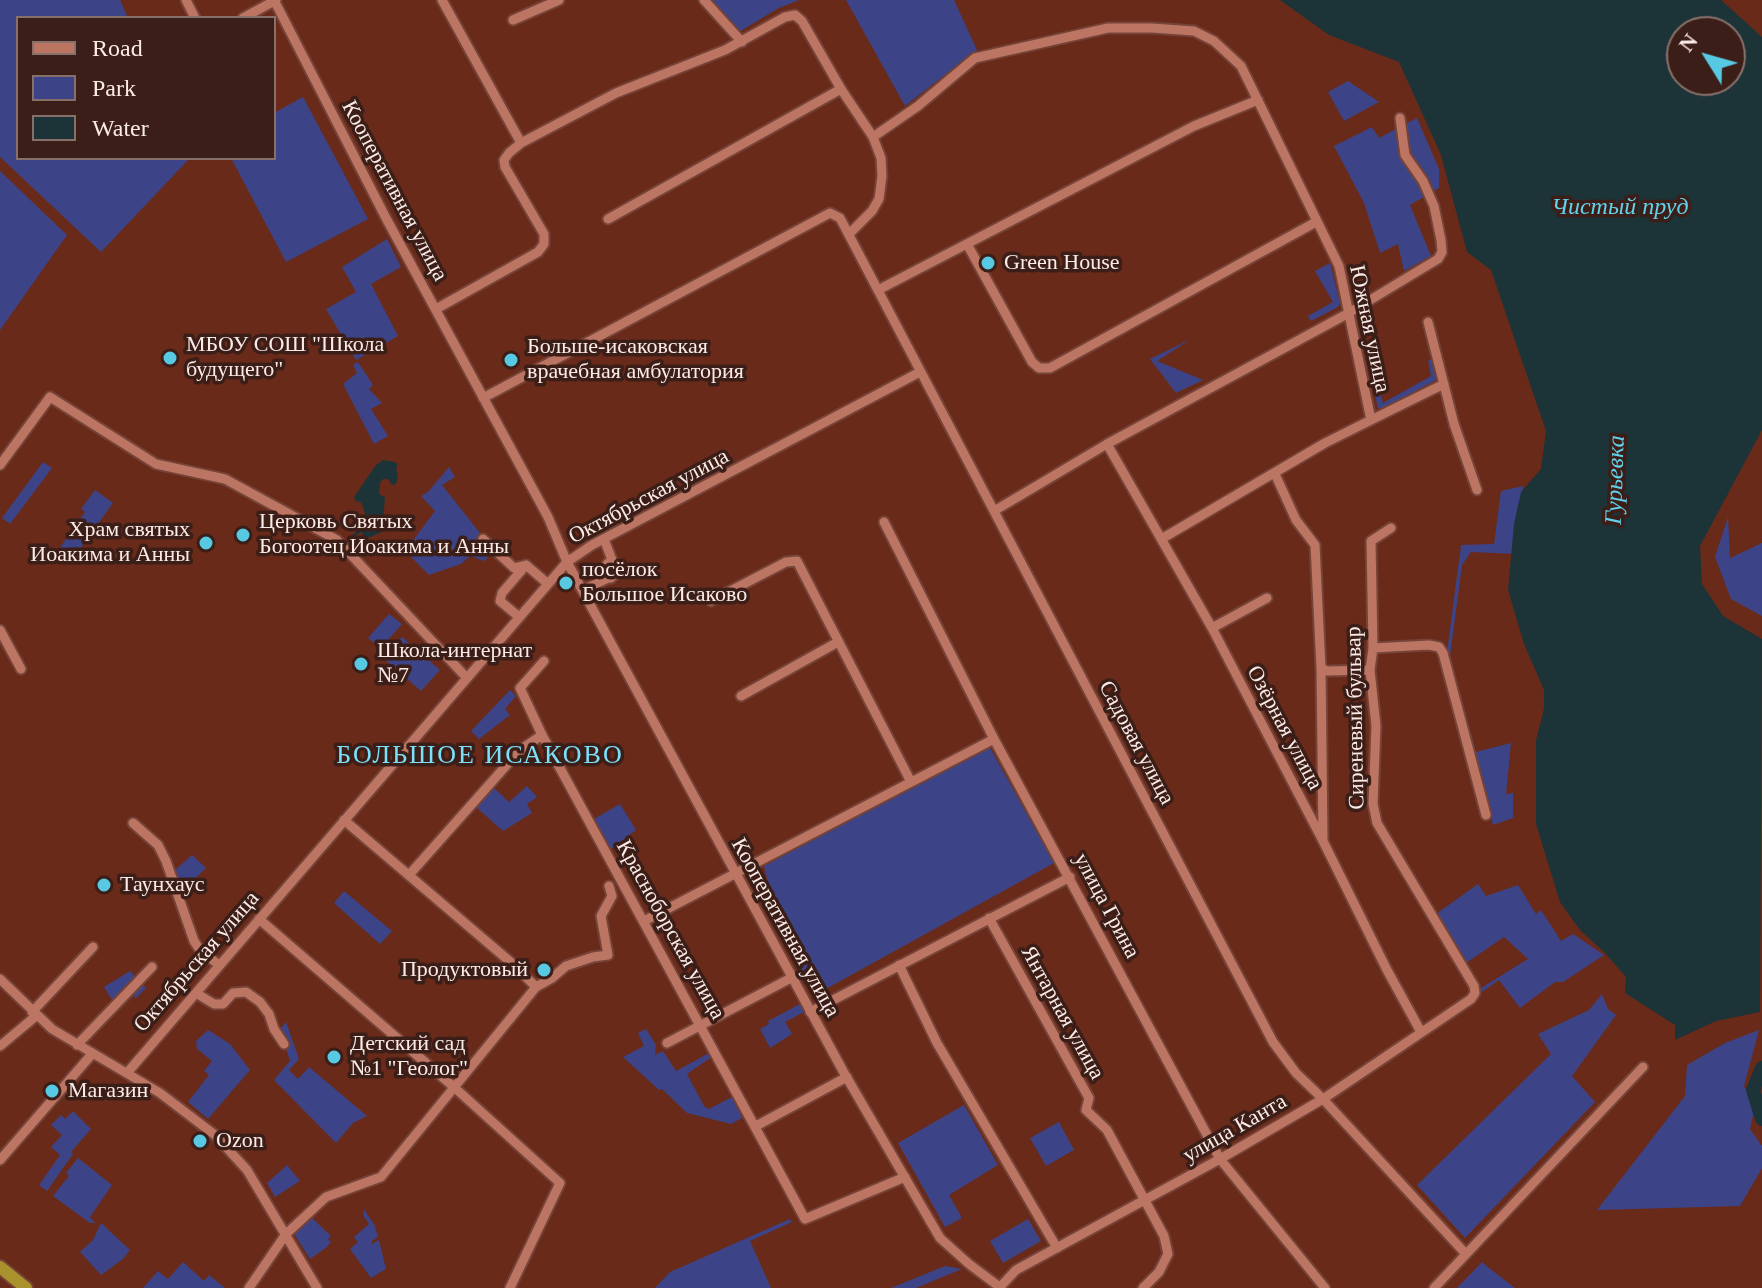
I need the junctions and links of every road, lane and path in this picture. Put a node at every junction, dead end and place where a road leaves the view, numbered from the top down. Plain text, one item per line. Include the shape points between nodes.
1 (275, 0) edge
2 (442, 0) edge
3 (559, 0) edge
4 (704, 0) edge
5 (247, 16) edge
6 (513, 20) dead end
7 (742, 42) junction
8 (841, 89) junction
9 (1258, 100) junction
10 (1400, 118) dead end
11 (873, 137) junction
12 (521, 143) junction
13 (608, 219) dead end
14 (1316, 222) junction
15 (849, 234) junction
16 (967, 244) junction
17 (878, 290) junction
18 (436, 309) junction
19 (1347, 314) junction
20 (1428, 322) dead end
21 (920, 372) junction
22 (1444, 384) junction
23 (483, 398) junction
24 (1371, 420) junction
25 (1107, 444) junction
26 (0, 465) edge
27 (1275, 474) junction
28 (1477, 490) dead end
29 (994, 511) junction
30 (884, 522) dead end
31 (1391, 528) dead end
32 (1163, 538) junction
33 (483, 539) dead end
34 (604, 539) junction
35 (567, 562) junction
36 (526, 565) junction
37 (621, 572) dead end
38 (611, 578) junction
39 (547, 583) junction
40 (583, 590) junction
41 (1267, 598) dead end
42 (711, 601) dead end
43 (518, 616) junction
44 (1212, 628) junction
45 (0, 630) edge
46 (838, 642) junction
47 (1373, 648) junction
48 (544, 661) dead end
49 (1321, 668) junction
50 (21, 669) dead end
51 (1370, 670) junction
52 (466, 677) junction
53 (741, 696) dead end
54 (542, 735) junction
55 (994, 739) junction
56 (910, 780) junction
57 (1486, 815) dead end
58 (344, 820) junction
59 (133, 823) dead end
60 (1323, 841) junction
61 (734, 872) junction
62 (409, 875) junction
63 (1070, 877) junction
64 (609, 886) dead end
65 (989, 918) junction
66 (259, 919) junction
67 (644, 921) junction
68 (93, 947) dead end
69 (219, 965) junction
70 (899, 965) junction
71 (152, 967) dead end
72 (791, 978) junction
73 (0, 979) edge
74 (1474, 986) joint
75 (536, 987) junction
76 (196, 993) junction
77 (810, 1012) junction
78 (34, 1014) junction
79 (701, 1024) junction
80 (1421, 1032) junction
81 (66, 1038) junction
82 (667, 1043) dead end
83 (284, 1044) dead end
84 (77, 1045) junction
85 (0, 1046) edge
86 (92, 1054) junction
87 (1643, 1067) dead end
88 (79, 1068) junction
89 (127, 1073) junction
90 (847, 1077) junction
91 (455, 1088) junction
92 (1323, 1099) junction
93 (756, 1126) junction
94 (1220, 1159) junction
95 (0, 1160) edge
96 (905, 1177) junction
97 (1145, 1200) junction
98 (286, 1234) junction
99 (1057, 1248) junction
100 (1465, 1253) junction
101 (0, 1267) edge
102 (1001, 1287) edge
103 (26, 1288) edge
104 (249, 1288) edge
105 (317, 1288) edge
106 (510, 1288) edge
107 (1143, 1288) edge
108 (1325, 1288) edge
109 (1434, 1288) edge

1 - 5 street
1 - 18 street, Кооперативная улица
2 - 12 street
3 - 6 street
4 - 7 street
7 - 8 street via 795,15
7 - 12 street via 616,93
8 - 11 street
8 - 13 street
9 - 11 street, Южная улица via 1241,66 1194,31 1108,28 975,58
9 - 14 street, Южная улица
9 - 16 street via 1194,126
10 - 19 street via 1405,155 1434,206 1442,252
11 - 15 street via 881,158 879,199
12 - 18 street via 504,160 505,167 544,234 544,244
14 - 16 street via 1050,368 1032,362
14 - 19 street, Южная улица via 1339,266
15 - 17 street, Садовая улица
15 - 23 street, Садовая улица via 840,218 830,213
16 - 17 street
17 - 21 street, Садовая улица
18 - 23 street, Кооперативная улица
19 - 24 street, Южная улица
19 - 25 street
20 - 22 street
21 - 29 street, Садовая улица
21 - 34 street, Октябрьская улица
22 - 24 street
22 - 28 street
23 - 35 street, Кооперативная улица
24 - 27 street, Южная улица
25 - 29 street
25 - 32 street, Озёрная улица
26 - 52 street via 50,397 156,464 225,479 337,540
27 - 32 street, Южная улица
27 - 49 street via 1296,520 1315,545
29 - 92 street, Садовая улица via 1273,1042
30 - 55 street, улица Грина
31 - 47 street, Сиреневый бульвар via 1371,541
32 - 44 street, Озёрная улица
33 - 36 street via 514,568
34 - 35 street, Октябрьская улица
34 - 38 street via 612,560 607,564
35 - 39 street, Октябрьская улица
35 - 40 street, Кооперативная улица
36 - 39 street
36 - 43 street via 500,601
37 - 38 street
38 - 40 street
39 - 43 street, Октябрьская улица
40 - 61 street, Кооперативная улица
41 - 44 street
42 - 46 street via 797,561
43 - 52 street, Октябрьская улица
44 - 60 street, Озёрная улица
45 - 50 street
46 - 53 street
46 - 56 street
47 - 51 street, Сиреневый бульвар
47 - 57 street via 1439,647
48 - 54 street, Красноборская улица via 520,688
49 - 51 street
49 - 60 street
51 - 74 street, Сиреневый бульвар via 1377,823
52 - 58 street, Октябрьская улица
54 - 62 street via 520,750
54 - 67 street, Красноборская улица
55 - 56 street
55 - 63 street, улица Грина
56 - 61 street
58 - 62 street
58 - 66 street, Октябрьская улица
59 - 69 street via 158,845 194,941
60 - 80 street, Озёрная улица
61 - 67 street
61 - 72 street, Кооперативная улица
62 - 75 street
63 - 65 street
63 - 94 street, улица Грина
64 - 75 street via 612,896 601,916 608,955 566,966
65 - 70 street
65 - 97 street, Янтарная улица via 1089,1098 1086,1110 1107,1130
66 - 69 street, Октябрьская улица
66 - 91 street
67 - 79 street, Красноборская улица
68 - 78 street
69 - 76 street, Октябрьская улица
70 - 77 street
70 - 99 street via 937,1043
71 - 84 street
72 - 77 street, Кооперативная улица
72 - 79 street
73 - 78 street
74 - 80 street, улица Канта via 1471,999
75 - 91 street
76 - 83 street via 223,1004 233,993 246,992 269,1014
76 - 89 street, Октябрьская улица
77 - 90 street, Кооперативная улица
78 - 81 street
78 - 85 street
79 - 82 street
79 - 93 street, Красноборская улица
80 - 92 street, улица Канта
81 - 84 street
81 - 88 street
84 - 86 street
86 - 88 street
86 - 89 street
87 - 100 street
88 - 95 street
89 - 98 street via 215,1135 247,1170
90 - 93 street
90 - 96 street, Кооперативная улица
91 - 98 street via 381,1177 326,1197
91 - 106 street via 560,1183
92 - 94 street, улица Канта
92 - 100 street, Садовая улица
93 - 96 street, Красноборская улица via 805,1219
94 - 97 street, улица Канта
94 - 108 street, улица Грина
96 - 102 street, Кооперативная улица via 940,1238
97 - 99 street, улица Канта
97 - 107 street, Янтарная улица via 1168,1254
98 - 104 street
98 - 105 street
99 - 102 street, улица Канта via 1016,1270
100 - 109 street
101 - 103 highway

